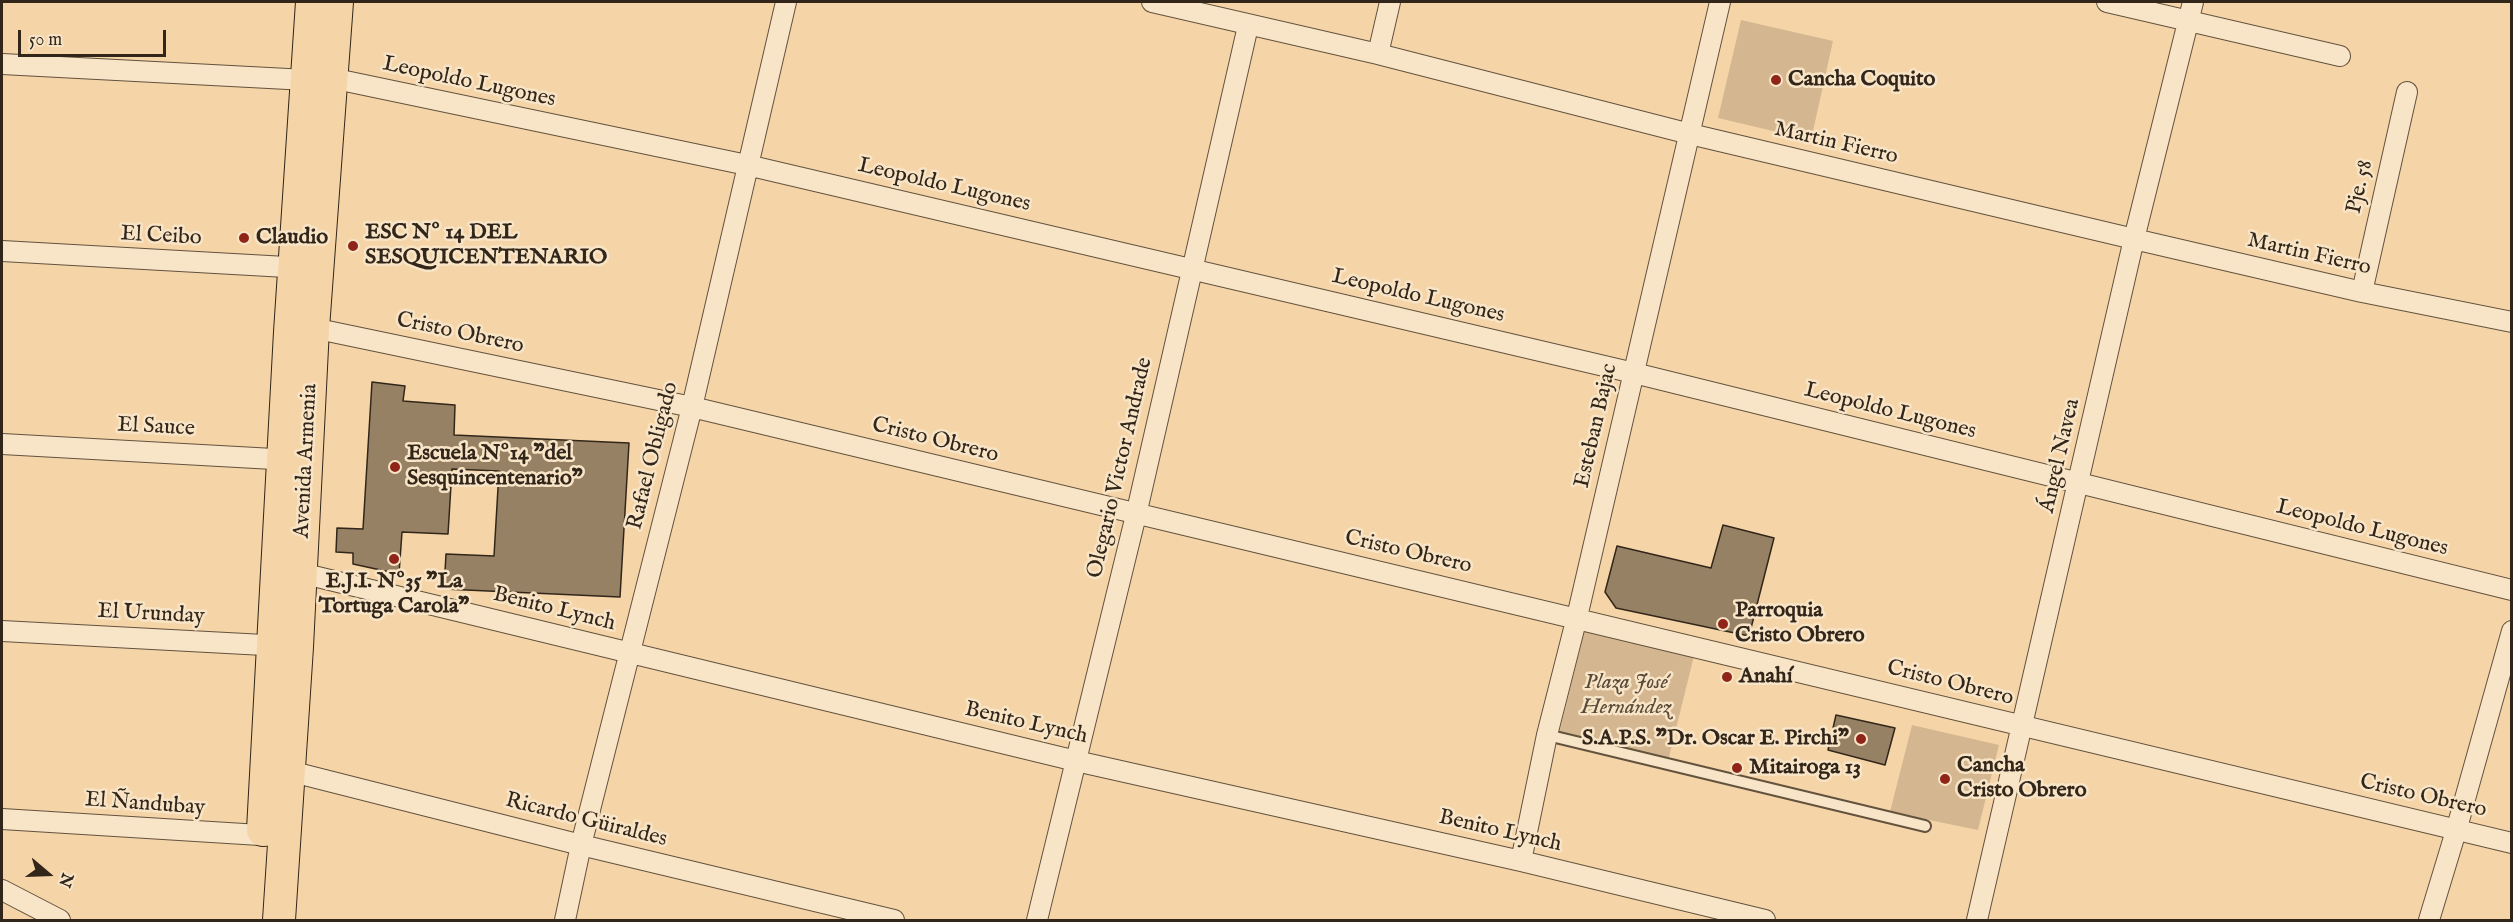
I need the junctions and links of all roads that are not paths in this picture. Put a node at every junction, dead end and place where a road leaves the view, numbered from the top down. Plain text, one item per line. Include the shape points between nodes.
1 (312, 2) edge
2 (337, 2) edge
3 (786, 2) edge
4 (1152, 2) edge
5 (1390, 2) edge
6 (1720, 2) edge
7 (2107, 2) edge
8 (2191, 11) edge
9 (1248, 26) junction
10 (1378, 54) junction
11 (2340, 56) dead end
12 (2, 64) edge
13 (319, 79) junction
14 (2407, 92) dead end
15 (1690, 134) junction
16 (747, 165) junction
17 (2134, 239) junction
18 (2, 251) edge
19 (306, 268) junction
20 (1192, 268) junction
21 (2362, 292) junction
22 (2511, 322) edge
23 (302, 330) junction
24 (1634, 373) junction
25 (692, 407) junction
26 (2, 444) edge
27 (295, 460) junction
28 (2080, 484) junction
29 (1136, 515) junction
30 (289, 573) junction
31 (2511, 590) edge
32 (1577, 617) junction
33 (2, 631) edge
34 (2511, 631) edge
35 (286, 646) junction
36 (630, 653) junction
37 (2022, 726) junction
38 (1548, 735) junction
39 (1076, 761) junction
40 (278, 771) junction
41 (2, 819) edge
42 (1925, 826) dead end
43 (2456, 831) junction
44 (274, 836) junction
45 (2511, 843) edge
46 (581, 845) junction
47 (1521, 861) junction
48 (2, 890) edge
49 (272, 920) edge
50 (60, 921) edge
51 (565, 921) edge
52 (894, 921) edge
53 (1037, 921) edge
54 (1765, 921) edge
55 (1977, 921) edge
56 (2429, 921) edge

1 - 13 main road, Avenida Armenia
2 - 13 main road, Avenida Armenia
3 - 16 street, Rafael Obligado
4 - 9 street, Martin Fierro
5 - 10 street
6 - 15 street, Esteban Bajac
7 - 8 street
8 - 11 street
8 - 17 street, Ángel Navea
9 - 10 street, Martin Fierro
9 - 20 street, Olegario Victor Andrade
10 - 15 street, Martin Fierro
12 - 13 street, Leopoldo Lugones
13 - 16 street, Leopoldo Lugones
13 - 19 main road, Avenida Armenia
14 - 21 street, Pje. 58
15 - 17 street, Martin Fierro
15 - 24 street, Esteban Bajac
16 - 20 street, Leopoldo Lugones
16 - 25 street, Rafael Obligado
17 - 21 street, Martin Fierro
17 - 28 street, Ángel Navea
18 - 19 street, El Ceibo
19 - 23 main road, Avenida Armenia
20 - 24 street, Leopoldo Lugones
20 - 29 street, Olegario Victor Andrade
21 - 22 street, Martin Fierro
23 - 25 street, Cristo Obrero
23 - 27 main road, Avenida Armenia
24 - 28 street, Leopoldo Lugones
24 - 32 street, Esteban Bajac
25 - 29 street, Cristo Obrero
25 - 36 street, Rafael Obligado
26 - 27 street, El Sauce
27 - 30 main road, Avenida Armenia
28 - 31 street, Leopoldo Lugones
28 - 37 street, Ángel Navea
29 - 32 street, Cristo Obrero
29 - 39 street, Olegario Victor Andrade
30 - 35 main road, Avenida Armenia
30 - 36 street, Benito Lynch
32 - 37 street, Cristo Obrero
32 - 38 street, Esteban Bajac
33 - 35 street, El Urunday
34 - 43 street
35 - 40 main road, Avenida Armenia
36 - 39 street, Benito Lynch
36 - 46 street, Rafael Obligado
37 - 43 street, Cristo Obrero
37 - 55 street, Ángel Navea
38 - 42 lane
38 - 47 street, Esteban Bajac
39 - 47 street, Benito Lynch
39 - 53 street, Olegario Victor Andrade
40 - 44 main road, Avenida Armenia
40 - 46 street, Ricardo Güiraldes
41 - 44 street, El Ñandubay
43 - 45 street, Cristo Obrero
43 - 56 street
44 - 49 main road, Avenida Armenia
46 - 51 street, Rafael Obligado
46 - 52 street, Ricardo Güiraldes
47 - 54 street, Benito Lynch
48 - 50 street

